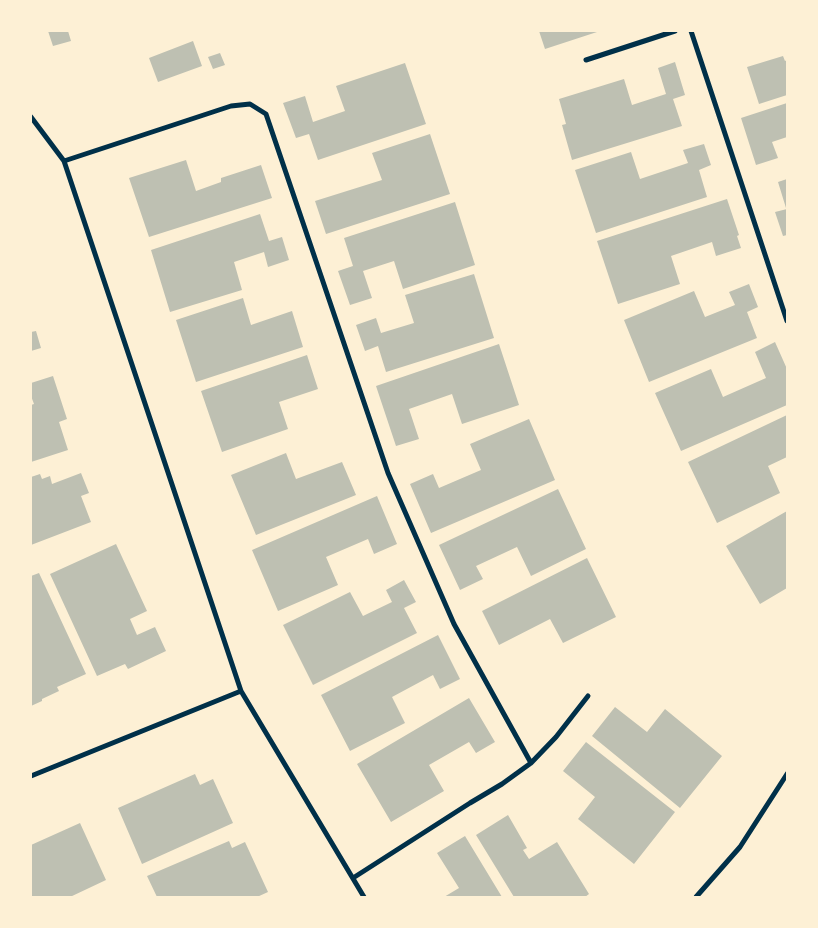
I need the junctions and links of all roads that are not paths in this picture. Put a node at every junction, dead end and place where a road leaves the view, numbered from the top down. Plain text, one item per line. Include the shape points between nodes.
1 (675, 31) edge
2 (690, 31) edge
3 (586, 60) dead end
4 (31, 117) edge
5 (64, 161) junction
6 (787, 322) edge
7 (241, 691) junction
8 (588, 696) dead end
9 (531, 763) junction
10 (787, 774) edge
11 (31, 776) edge
12 (353, 878) junction
13 (364, 897) edge
14 (696, 897) edge

1 - 3 street
2 - 6 street
4 - 5 street
5 - 7 street
5 - 9 street via 231,106 250,104 266,114 388,473 454,624
7 - 11 street
7 - 12 street
8 - 9 street
9 - 12 street
10 - 14 street via 740,847
12 - 13 street

